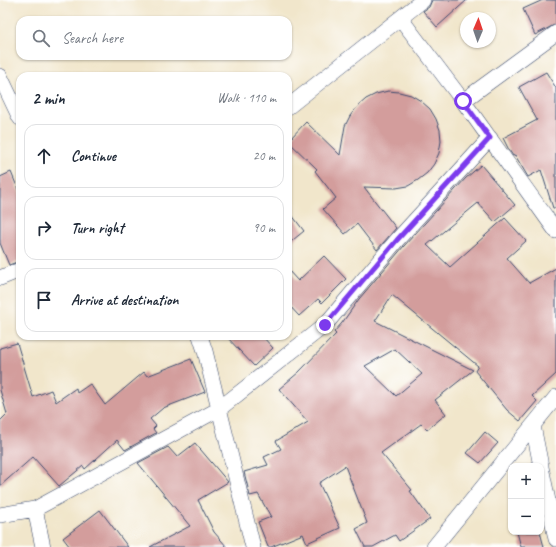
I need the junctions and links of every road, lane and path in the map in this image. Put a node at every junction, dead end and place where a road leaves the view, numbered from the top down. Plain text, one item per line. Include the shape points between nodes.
1 (423, 0) edge
2 (401, 19) junction
3 (556, 33) edge
4 (0, 76) edge
5 (463, 101) junction
6 (292, 104) edge
7 (16, 110) edge
8 (490, 138) junction
9 (556, 231) edge
10 (16, 272) edge
11 (0, 278) edge
12 (201, 340) edge
13 (556, 397) edge
14 (219, 410) junction
15 (533, 426) junction
16 (540, 463) edge
17 (544, 481) edge
18 (35, 509) junction
19 (0, 515) edge
20 (556, 539) edge
21 (43, 547) edge
22 (253, 547) edge
23 (434, 547) edge

1 - 2 street
2 - 5 street
2 - 6 street
3 - 5 street
4 - 7 street
5 - 8 street
8 - 9 street
8 - 14 street via 397,240 325,325
10 - 11 street
12 - 14 street
13 - 15 street
14 - 18 street
14 - 22 street
15 - 16 street
15 - 23 street
17 - 20 street
18 - 19 street
18 - 21 street

